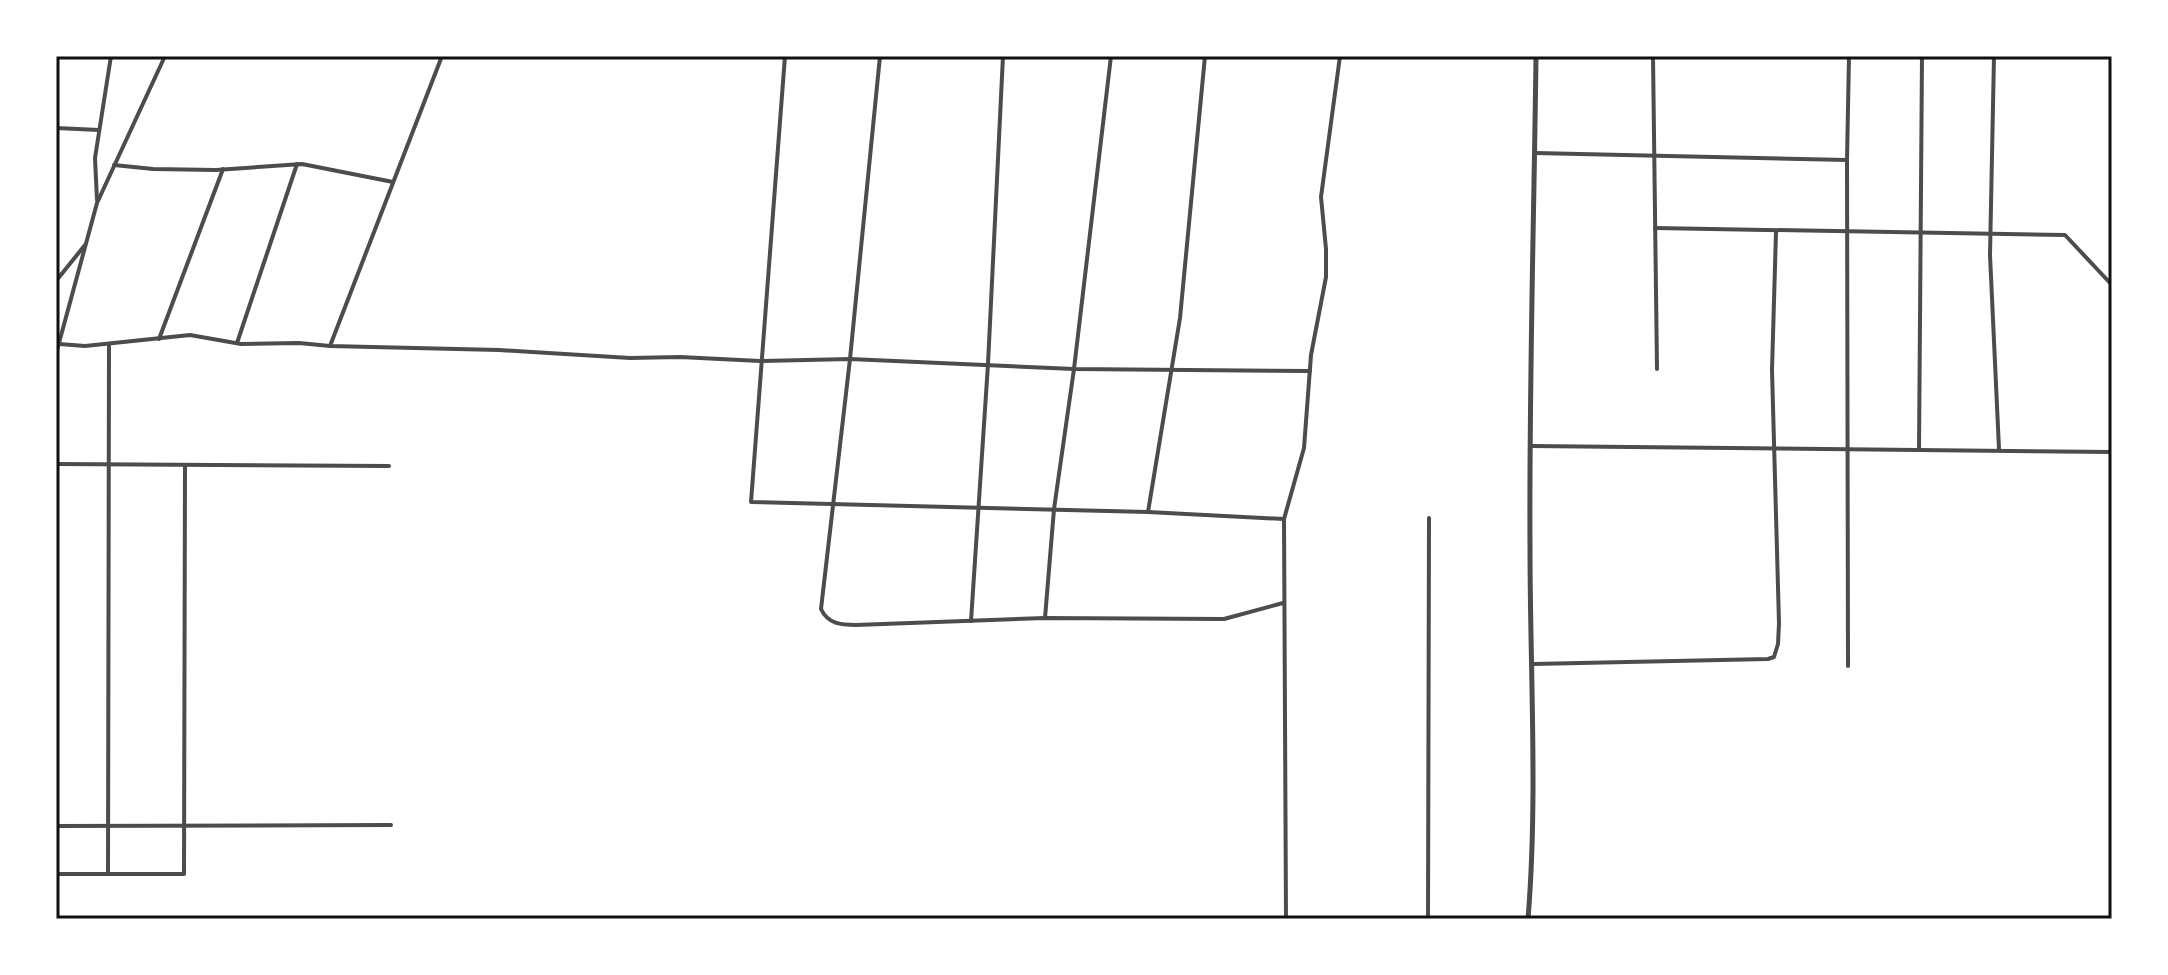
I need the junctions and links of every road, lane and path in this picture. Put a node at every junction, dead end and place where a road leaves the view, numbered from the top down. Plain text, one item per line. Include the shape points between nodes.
1 (111, 56) edge
2 (165, 56) edge
3 (442, 56) edge
4 (785, 56) edge
5 (880, 56) edge
6 (1003, 56) edge
7 (1111, 56) edge
8 (1205, 56) edge
9 (1340, 56) edge
10 (1536, 56) edge
11 (1653, 56) edge
12 (1849, 56) edge
13 (1922, 56) edge
14 (1994, 56) edge
15 (56, 128) edge
16 (99, 130) junction
17 (1535, 153) junction
18 (1654, 155) junction
19 (1847, 160) junction
20 (297, 164) junction
21 (114, 165) junction
22 (223, 169) junction
23 (393, 182) junction
24 (97, 203) junction
25 (1655, 228) junction
26 (1776, 232) junction
27 (1847, 233) junction
28 (1921, 234) junction
29 (1991, 234) junction
30 (87, 243) junction
31 (56, 281) edge
32 (2112, 285) edge
33 (159, 339) junction
34 (237, 343) junction
35 (59, 344) junction
36 (109, 344) junction
37 (330, 346) junction
38 (56, 354) edge
39 (850, 359) junction
40 (760, 361) junction
41 (988, 364) junction
42 (1172, 368) junction
43 (1074, 369) junction
44 (1657, 369) dead end
45 (1311, 371) junction
46 (1531, 446) junction
47 (1774, 448) junction
48 (1848, 449) junction
49 (1919, 450) junction
50 (1999, 450) junction
51 (2112, 452) edge
52 (56, 464) edge
53 (109, 465) junction
54 (185, 465) junction
55 (389, 466) dead end
56 (833, 504) junction
57 (979, 507) junction
58 (1054, 509) junction
59 (1148, 512) junction
60 (1429, 518) dead end
61 (1284, 519) junction
62 (1283, 603) junction
63 (1044, 618) junction
64 (971, 621) junction
65 (1533, 664) junction
66 (1848, 666) dead end
67 (391, 825) dead end
68 (56, 826) edge
69 (108, 826) junction
70 (184, 827) junction
71 (56, 874) edge
72 (108, 874) junction
73 (1286, 919) edge
74 (1428, 919) edge
75 (1528, 919) edge

1 - 16 street
2 - 21 street
3 - 23 street
4 - 40 street
5 - 39 street
6 - 41 street
7 - 43 street
8 - 42 street
9 - 45 street via 1321,197 1326,277
10 - 17 street
11 - 18 street
12 - 19 street
13 - 28 street
14 - 29 street
15 - 16 street
16 - 24 street
17 - 18 street
17 - 46 street
18 - 19 street
18 - 25 street
19 - 27 street
20 - 22 street
20 - 23 street
20 - 34 street
21 - 22 street
21 - 24 street
22 - 33 street
23 - 37 street
24 - 30 street
25 - 26 street
25 - 44 street
26 - 27 street
26 - 47 street
27 - 28 street
27 - 48 street
28 - 29 street
28 - 49 street
29 - 32 street via 2065,235
29 - 50 street
30 - 31 street
30 - 35 street
33 - 34 street via 190,335
33 - 36 street
34 - 37 street
35 - 36 street
35 - 38 street
36 - 53 street
37 - 40 street
39 - 40 street
39 - 41 street
39 - 56 street
40 - 56 street via 751,502
41 - 43 street
41 - 57 street
42 - 43 street
42 - 45 street
42 - 59 street
43 - 58 street
45 - 61 street via 1304,448
46 - 47 street
46 - 65 street
47 - 48 street
47 - 65 street via 1779,623 1774,657
48 - 49 street
48 - 66 street
49 - 50 street
50 - 51 street
52 - 53 street
53 - 54 street
53 - 69 street
54 - 55 street
54 - 70 street
56 - 57 street
56 - 64 street via 821,609 825,617 840,625
57 - 58 street
57 - 64 street
58 - 59 street
58 - 63 street
59 - 61 street
60 - 74 street
61 - 62 street
62 - 63 street via 1224,619
62 - 73 street
63 - 64 street
65 - 75 street
67 - 70 street
68 - 69 street
69 - 70 street
69 - 72 street
70 - 72 street via 184,874
71 - 72 street

